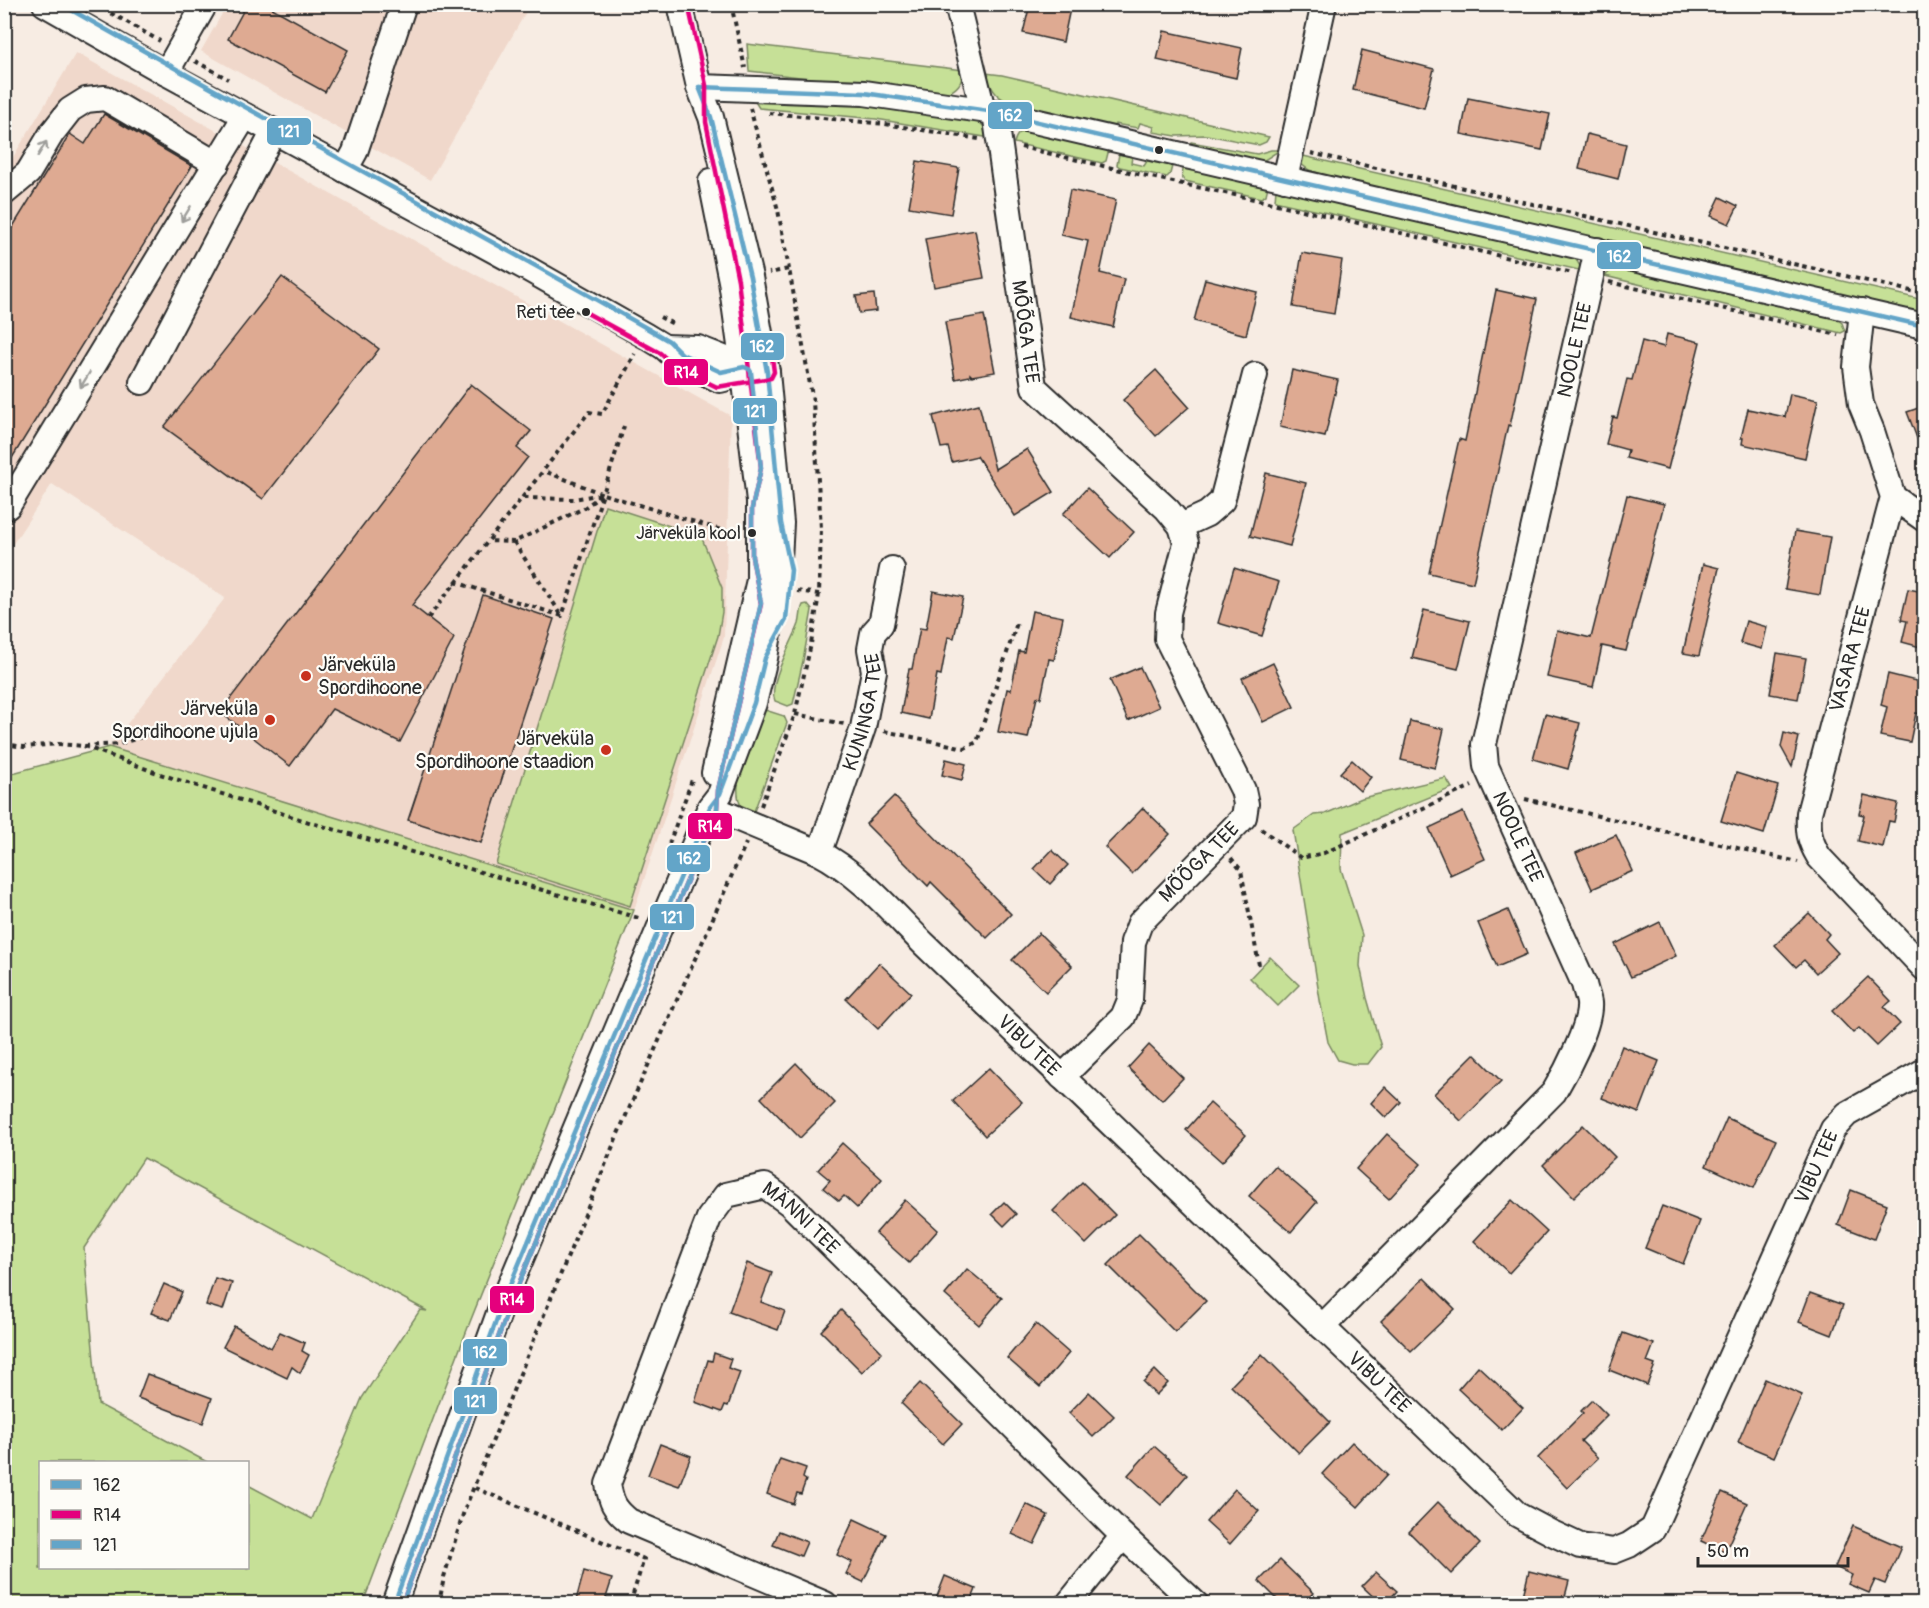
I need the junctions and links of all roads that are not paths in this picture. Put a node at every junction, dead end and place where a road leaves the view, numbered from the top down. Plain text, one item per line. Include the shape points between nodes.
1 (45, 4) edge
2 (205, 4) edge
3 (404, 4) edge
4 (680, 4) edge
5 (957, 4) edge
6 (1324, 4) edge
7 (166, 73) junction
8 (699, 87) junction
9 (989, 111) junction
10 (245, 116) junction
11 (274, 131) junction
12 (217, 164) junction
13 (345, 170) junction
14 (1285, 179) junction
15 (4, 193) edge
16 (1597, 250) junction
17 (1862, 311) junction
18 (1924, 326) edge
19 (756, 373) junction
20 (1255, 375) dead end
21 (142, 382) dead end
22 (1893, 497) junction
23 (4, 509) edge
24 (1924, 519) edge
25 (1181, 526) junction
26 (892, 569) dead end
27 (710, 807) junction
28 (818, 852) junction
29 (1924, 968) edge
30 (1924, 1071) edge
31 (1062, 1077) junction
32 (1322, 1327) junction
33 (1123, 1536) junction
34 (395, 1602) edge
35 (825, 1604) edge
36 (1068, 1604) edge
37 (1196, 1604) edge

1 - 7 street
2 - 7 street
3 - 13 street via 355,152
4 - 8 street
5 - 9 street, MÕÕGA TEE
6 - 14 street
7 - 10 street
8 - 9 street via 864,93
8 - 19 street via 711,117 750,277
9 - 14 street
9 - 25 street, MÕÕGA TEE via 1000,142 1034,387
10 - 11 street
10 - 12 street
11 - 13 street
11 - 21 street
15 -> 12 street via 28,173 70,110 86,100 105,98
12 -> 23 street
13 - 19 street via 530,270 664,347 678,360 720,380
14 - 16 street
16 - 17 street
16 - 32 street, NOOLE TEE via 1484,744 1486,766 1584,984 1588,1017 1554,1092
17 - 18 street
17 - 22 street via 1856,367 1861,404
19 - 27 street via 754,468 759,501 759,580 710,789
19 - 27 street via 781,523 778,578 754,703 720,794
20 - 25 street via 1222,501 1207,514
22 - 24 street
22 - 29 street, VASARA TEE via 1809,813 1808,830 1819,857
25 - 31 street, MÕÕGA TEE via 1186,543 1168,613 1167,639 1243,790 1244,817 1140,923 1133,942 1131,1000 1123,1017
26 - 28 street, KUNINGA TEE via 881,624 873,633 870,649 874,671 863,728
27 - 28 street, VIBU TEE
27 - 34 street via 503,1302
28 - 31 street, VIBU TEE via 867,888
30 - 32 street, VIBU TEE via 1848,1114 1833,1129 1653,1528 1629,1545 1614,1551 1580,1546 1518,1515
31 - 32 street, VIBU TEE
33 - 35 street, MÄNNI TEE via 790,1204 765,1186 745,1190 726,1195 709,1218 608,1484 610,1500 629,1521
33 - 36 street
33 - 37 street, MÄNNI TEE

